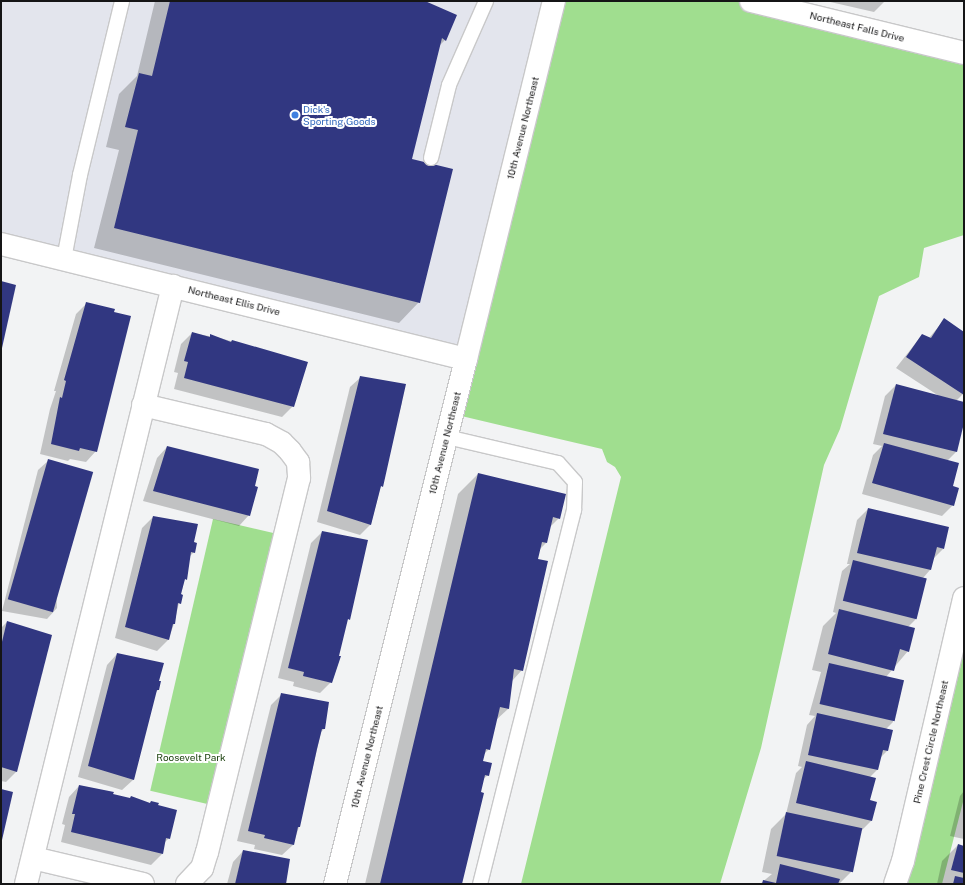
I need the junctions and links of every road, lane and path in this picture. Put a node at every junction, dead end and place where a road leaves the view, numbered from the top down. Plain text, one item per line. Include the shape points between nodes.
1 (122, 1) edge
2 (486, 1) edge
3 (554, 1) edge
4 (751, 1) edge
5 (964, 53) edge
6 (430, 158) dead end
7 (1, 244) edge
8 (64, 259) junction
9 (173, 286) junction
10 (466, 359) junction
11 (143, 405) junction
12 (447, 437) junction
13 (964, 598) edge
14 (33, 858) junction
15 (26, 884) edge
16 (143, 884) edge
17 (187, 884) edge
18 (335, 884) edge
19 (480, 884) edge
20 (895, 884) edge

1 - 8 lane via 80,175
2 - 6 lane via 449,85
3 - 10 street, 10th Avenue Northeast
4 - 5 street, Northeast Falls Drive
7 - 8 street, Northeast Ellis Drive
8 - 9 street, Northeast Ellis Drive
9 - 10 street, Northeast Ellis Drive
9 - 11 street
10 - 12 street, 10th Avenue Northeast
11 - 14 street
11 - 17 street via 266,434 282,443 298,462 299,478 207,852 202,868
12 - 18 street, 10th Avenue Northeast
12 - 19 lane via 558,463 575,482 574,510
13 - 20 street, Pine Crest Circle Northeast via 904,861
14 - 15 street
14 - 16 street

